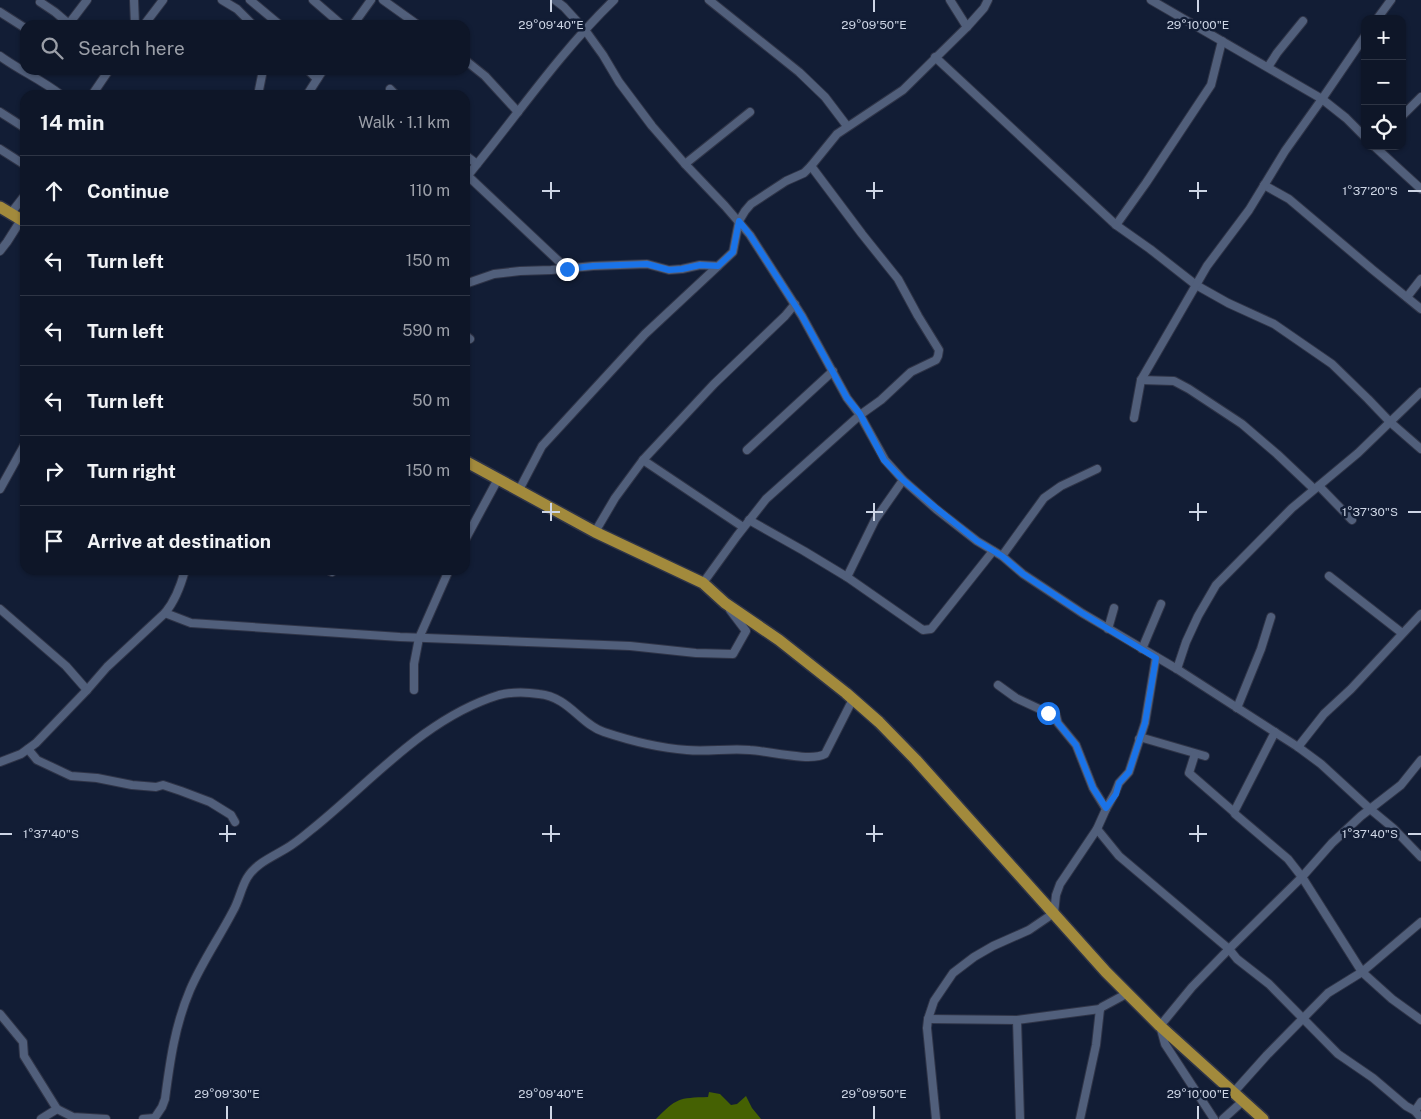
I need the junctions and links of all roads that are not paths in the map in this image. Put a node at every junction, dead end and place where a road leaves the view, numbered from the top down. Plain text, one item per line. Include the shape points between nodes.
1 (86, 0) edge
2 (134, 0) edge
3 (163, 0) edge
4 (222, 0) edge
5 (250, 0) edge
6 (313, 0) edge
7 (384, 0) edge
8 (555, 0) edge
9 (614, 0) edge
10 (709, 0) edge
11 (950, 0) edge
12 (988, 0) edge
13 (1151, 0) edge
14 (1391, 0) edge
15 (368, 1) edge
16 (40, 2) dead end
17 (0, 12) edge
18 (1380, 15) edge
19 (64, 20) edge
20 (72, 20) edge
21 (135, 20) edge
22 (148, 20) edge
23 (248, 20) edge
24 (274, 20) edge
25 (336, 20) edge
26 (356, 20) edge
27 (411, 20) edge
28 (1302, 21) dead end
29 (20, 25) edge
30 (967, 27) junction
31 (585, 30) junction
32 (1222, 41) junction
33 (1361, 42) edge
34 (0, 56) edge
35 (935, 57) junction
36 (470, 64) edge
37 (1268, 67) junction
38 (20, 69) edge
39 (30, 75) edge
40 (106, 75) edge
41 (262, 75) edge
42 (314, 75) edge
43 (320, 75) edge
44 (33, 77) joint
45 (318, 79) junction
46 (55, 90) edge
47 (95, 90) edge
48 (259, 90) edge
49 (310, 90) edge
50 (1421, 97) edge
51 (1322, 99) junction
52 (0, 112) edge
53 (518, 112) junction
54 (750, 112) dead end
55 (1406, 112) edge
56 (20, 125) edge
57 (847, 126) junction
58 (1361, 133) edge
59 (0, 149) edge
60 (1378, 150) edge
61 (470, 159) edge
62 (20, 162) edge
63 (477, 164) junction
64 (685, 164) junction
65 (811, 166) junction
66 (470, 173) edge
67 (470, 182) edge
68 (1264, 185) junction
69 (1421, 189) edge
70 (20, 201) edge
71 (0, 207) edge
72 (11, 213) junction
73 (20, 219) edge
74 (739, 221) junction
75 (20, 225) edge
76 (1116, 225) junction
77 (0, 250) edge
78 (718, 266) junction
79 (567, 269) junction
80 (1421, 279) edge
81 (470, 282) edge
82 (1196, 285) junction
83 (1407, 298) junction
84 (794, 304) junction
85 (1421, 309) edge
86 (833, 371) junction
87 (1141, 380) junction
88 (1421, 392) edge
89 (860, 414) junction
90 (1134, 418) dead end
91 (1390, 422) junction
92 (1421, 448) edge
93 (747, 450) dead end
94 (20, 453) edge
95 (643, 460) junction
96 (470, 464) edge
97 (1097, 469) dead end
98 (498, 479) junction
99 (903, 480) junction
100 (1316, 487) junction
101 (0, 489) edge
102 (519, 490) junction
103 (749, 520) junction
104 (1352, 520) dead end
105 (743, 527) junction
106 (470, 531) edge
107 (595, 532) junction
108 (993, 552) junction
109 (1002, 556) junction
110 (183, 575) edge
111 (447, 575) edge
112 (1329, 576) dead end
113 (847, 577) junction
114 (703, 583) junction
115 (725, 603) junction
116 (1161, 604) dead end
117 (1114, 608) dead end
118 (0, 610) edge
119 (165, 613) junction
120 (1421, 614) edge
121 (1271, 617) dead end
122 (1108, 629) junction
123 (1402, 633) junction
124 (419, 638) junction
125 (1142, 649) junction
126 (1156, 658) junction
127 (1177, 669) junction
128 (998, 685) dead end
129 (87, 690) junction
130 (414, 690) dead end
131 (853, 699) junction
132 (1237, 708) junction
133 (1275, 732) junction
134 (1140, 739) junction
135 (1298, 746) junction
136 (28, 749) junction
137 (1194, 754) junction
138 (1205, 756) dead end
139 (1421, 760) edge
140 (0, 762) edge
141 (1106, 808) junction
142 (1370, 809) junction
143 (1234, 812) junction
144 (235, 822) dead end
145 (1097, 829) junction
146 (1421, 857) edge
147 (1302, 877) junction
148 (1054, 913) junction
149 (1421, 922) edge
150 (1229, 949) junction
151 (1362, 972) junction
152 (1128, 993) junction
153 (1100, 1009) junction
154 (0, 1014) edge
155 (928, 1019) junction
156 (1017, 1020) junction
157 (1302, 1020) junction
158 (1421, 1020) edge
159 (1160, 1026) junction
160 (1233, 1093) junction
161 (1243, 1101) junction
162 (1421, 1102) edge
163 (57, 1109) junction
164 (1415, 1111) junction
165 (1421, 1118) edge
166 (41, 1119) edge
167 (106, 1119) edge
168 (143, 1119) edge
169 (154, 1119) edge
170 (936, 1119) edge
171 (1020, 1119) edge
172 (1080, 1119) edge
173 (1214, 1119) edge
174 (1223, 1119) edge
175 (1264, 1119) edge

1 - 20 street
2 - 21 street
3 - 22 street
4 - 23 street
5 - 24 street
6 - 25 street
7 - 27 street
8 - 31 street
9 - 31 street
10 - 57 street via 799,72 825,97
11 - 30 street
12 - 30 street
13 - 32 street
14 - 18 street
15 - 26 street
16 - 19 street
17 - 29 street
28 - 37 street
30 - 35 street
31 - 53 street
31 - 64 street via 636,106
32 - 37 street
32 - 76 street via 1211,85
33 - 51 street
34 - 38 street
35 - 57 street via 903,90
35 - 76 street
36 - 53 street
37 - 51 street
39 - 44 street
40 - 47 street
41 - 48 street
42 - 45 street
43 - 45 street
44 - 46 street
45 - 49 street
50 - 55 street
51 - 58 street
51 - 68 street
52 - 56 street
53 - 63 street
54 - 64 street
57 - 65 street
59 - 62 street
60 - 69 street
61 - 63 street
63 - 66 street
64 - 74 street
65 - 74 street via 800,176 786,181 751,204
65 - 89 street via 898,279 939,350 936,360 911,372 881,400
67 - 79 street
68 - 82 street
68 - 83 street via 1289,199
70 - 72 street
71 - 72 highway
72 - 73 highway
74 - 78 street via 733,252
74 - 84 street
75 - 77 street
76 - 82 street
78 - 79 street via 669,270 647,264
78 - 102 street via 645,334 542,446
79 - 81 street via 494,274
80 - 83 street
82 - 87 street
82 - 91 street via 1274,324 1332,364
83 - 85 street
84 - 86 street
84 - 95 street
86 - 89 street via 847,398
86 - 93 street
87 - 90 street
87 - 100 street via 1174,381 1189,389 1242,424
88 - 91 street
89 - 99 street via 884,460
89 - 103 street via 766,499
91 - 92 street
91 - 100 street
94 - 101 street
95 - 105 street
95 - 107 street
96 - 98 highway
97 - 109 street via 1044,498
98 - 102 highway
98 - 106 street
99 - 108 street
99 - 113 street via 875,520
100 - 104 street
100 - 127 street via 1216,585 1198,616
102 - 107 highway
103 - 105 street
103 - 113 street
105 - 114 street
107 - 114 highway
108 - 109 street
108 - 113 street via 927,630
109 - 122 street via 1023,574
110 - 119 street
111 - 124 street
112 - 123 street
114 - 115 highway
115 - 124 street via 746,631 733,654 630,646
115 - 131 highway via 779,640
116 - 125 street
117 - 122 street
118 - 129 street via 66,666
119 - 124 street via 191,623
119 - 129 street
120 - 123 street
121 - 132 street
122 - 125 street
123 - 135 street via 1324,714
124 - 130 street
125 - 126 street
126 - 127 street
126 - 134 street
127 - 132 street
128 - 141 street via 1016,698 1056,714 1058,723 1076,745 1093,788
129 - 136 street
131 - 148 highway via 916,760
131 - 169 street via 825,754 819,756 750,750 689,751 655,746 601,731 559,699 542,694 501,695 438,724 328,817 257,866 246,880 234,911 190,991 176,1030 165,1099
132 - 133 street
133 - 135 street
133 - 143 street
134 - 137 street
134 - 141 street via 1129,772 1119,783
135 - 142 street
136 - 140 street
136 - 144 street via 38,760 70,776 156,788 164,785 210,802 231,815
137 - 138 street
137 - 143 street via 1189,773
139 - 142 street via 1401,785
141 - 145 street
142 - 146 street
142 - 147 street via 1332,843
143 - 147 street via 1288,858
145 - 148 street via 1060,884
145 - 150 street via 1119,856
147 - 150 street
147 - 151 street
148 - 152 highway
148 - 155 street via 1029,930 974,957 953,973 934,1001
149 - 151 street
150 - 157 street via 1269,984
150 - 159 street
151 - 157 street via 1328,993
151 - 158 street
152 - 153 street
152 - 159 highway
153 - 156 street
153 - 172 street via 1096,1045
154 - 163 street via 23,1042 24,1056
155 - 156 street
155 - 170 street
156 - 171 street
157 - 160 street
157 - 164 street via 1338,1054
159 - 160 highway
159 - 173 street via 1165,1044
160 - 161 highway
161 - 174 street
161 - 175 highway
162 - 164 street
163 - 166 street
163 - 167 street via 73,1117
164 - 165 street
168 - 169 street

